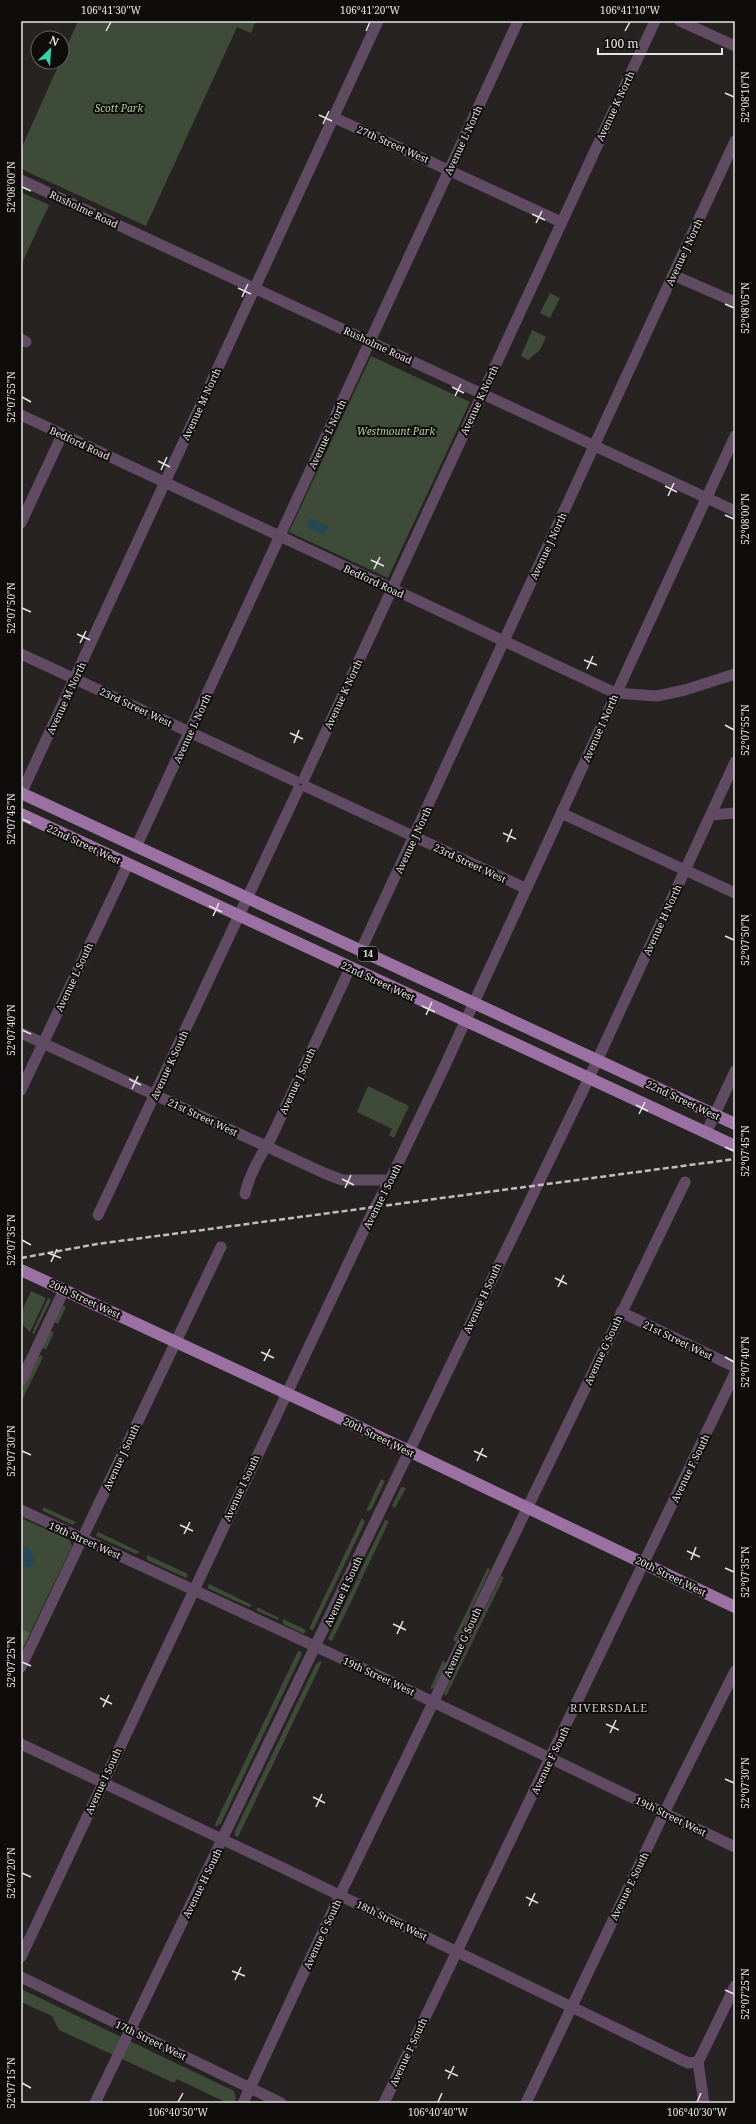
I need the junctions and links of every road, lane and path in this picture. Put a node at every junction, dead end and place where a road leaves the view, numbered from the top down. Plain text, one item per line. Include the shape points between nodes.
1 (378, 21) edge
2 (518, 21) edge
3 (654, 21) edge
4 (680, 21) edge
5 (735, 46) edge
6 (335, 118) junction
7 (735, 141) edge
8 (449, 170) junction
9 (21, 180) edge
10 (561, 222) junction
11 (673, 275) junction
12 (256, 287) junction
13 (735, 302) edge
14 (370, 341) junction
15 (482, 393) junction
16 (21, 416) edge
17 (62, 435) junction
18 (735, 436) edge
19 (594, 445) junction
20 (165, 483) junction
21 (707, 498) junction
22 (735, 511) edge
23 (21, 523) edge
24 (280, 537) junction
25 (392, 589) junction
26 (504, 642) junction
27 (21, 654) edge
28 (735, 674) edge
29 (74, 679) junction
30 (615, 694) junction
31 (190, 732) junction
32 (735, 762) edge
33 (301, 784) junction
34 (22, 792) edge
35 (562, 813) junction
36 (735, 813) edge
37 (21, 814) edge
38 (711, 815) junction
39 (414, 837) junction
40 (136, 847) junction
41 (128, 864) junction
42 (685, 870) junction
43 (525, 888) junction
44 (735, 893) edge
45 (247, 898) junction
46 (239, 916) junction
47 (361, 950) junction
48 (350, 968) junction
49 (473, 1002) junction
50 (464, 1020) junction
51 (21, 1032) edge
52 (43, 1043) junction
53 (597, 1060) junction
54 (735, 1071) edge
55 (589, 1078) junction
56 (21, 1090) edge
57 (155, 1094) junction
58 (714, 1114) junction
59 (735, 1124) edge
60 (706, 1133) junction
61 (266, 1146) junction
62 (735, 1146) edge
63 (390, 1180) junction
64 (685, 1182) dead end
65 (245, 1194) dead end
66 (98, 1215) dead end
67 (221, 1247) dead end
68 (21, 1270) edge
69 (64, 1290) junction
70 (621, 1312) junction
71 (176, 1342) junction
72 (735, 1367) edge
73 (735, 1374) edge
74 (21, 1381) edge
75 (286, 1393) junction
76 (409, 1451) junction
77 (528, 1508) junction
78 (21, 1510) edge
79 (82, 1538) junction
80 (643, 1563) junction
81 (194, 1589) junction
82 (735, 1607) edge
83 (316, 1646) junction
84 (21, 1667) edge
85 (735, 1671) edge
86 (434, 1702) junction
87 (21, 1744) edge
88 (551, 1758) junction
89 (102, 1782) junction
90 (664, 1813) junction
91 (224, 1839) junction
92 (735, 1847) edge
93 (340, 1895) junction
94 (456, 1951) junction
95 (21, 1957) edge
96 (21, 1977) edge
97 (735, 1986) edge
98 (571, 2007) junction
99 (131, 2030) junction
100 (698, 2062) junction
101 (249, 2088) junction
102 (95, 2103) edge
103 (242, 2103) edge
104 (281, 2103) edge
105 (384, 2103) edge
106 (526, 2103) edge
107 (704, 2103) edge

1 - 6 street, Avenue M North
2 - 8 street, Avenue L North
3 - 10 street, Avenue K North
4 - 5 street
6 - 8 street, 27th Street West
6 - 12 street, Avenue M North
7 - 11 street, Avenue J North
8 - 10 street, 27th Street West
8 - 14 street, Avenue L North
9 - 12 street, Rusholme Road
10 - 15 street, Avenue K North
11 - 13 street
11 - 19 street, Avenue J North
12 - 14 street, Rusholme Road
12 - 20 street, Avenue M North
14 - 15 street, Rusholme Road
14 - 24 street, Avenue L North
15 - 19 street, Rusholme Road
15 - 25 street, Avenue K North
16 - 17 street, Bedford Road
17 - 20 street, Bedford Road
17 - 23 street
18 - 21 street, Avenue I North
19 - 21 street, Rusholme Road
19 - 26 street, Avenue J North
20 - 24 street, Bedford Road
20 - 29 street, Avenue M North
21 - 22 street, Rusholme Road
21 - 30 street, Avenue I North
24 - 25 street, Bedford Road
24 - 31 street, Avenue L North
25 - 26 street, Bedford Road
25 - 33 street, Avenue K North
26 - 30 street, Bedford Road
26 - 39 street, Avenue J North
27 - 29 street, 23rd Street West
28 - 30 street, Bedford Road via 656,696
29 - 31 street, 23rd Street West
29 - 34 street, Avenue M North
30 - 35 street, Avenue I North
31 - 33 street, 23rd Street West
31 - 40 street, Avenue L North
32 - 38 street, Avenue H North
33 - 39 street, 23rd Street West
33 - 45 street, Avenue K North
34 - 40 main road, 22nd Street West / 14
35 - 42 street
35 - 43 street, Avenue I North
36 - 38 street
37 - 41 main road, 22nd Street West / 14
38 - 42 street, Avenue H North
39 - 43 street, 23rd Street West
39 - 47 street, Avenue J North
40 - 45 main road, 22nd Street West / 14
41 - 46 main road, 22nd Street West / 14
41 - 52 street, Avenue L South
42 - 44 street
42 - 53 street, Avenue H North
43 - 49 street, Avenue I North
45 - 46 street, Avenue K North
45 - 47 main road, 22nd Street West / 14
46 - 48 main road, 22nd Street West / 14
46 - 57 street, Avenue K South
47 - 49 main road, 22nd Street West / 14
48 - 50 main road, 22nd Street West / 14
48 - 61 street, Avenue J South
49 - 50 street, Avenue I North
49 - 53 main road, 22nd Street West / 14
50 - 55 main road, 22nd Street West / 14
50 - 63 street, Avenue I South
51 - 52 street, 21st Street West
52 - 56 street, Avenue L South
52 - 57 street, 21st Street West
53 - 55 street, Avenue H North
53 - 58 main road, 22nd Street West / 14
54 - 58 street
55 - 60 main road, 22nd Street West / 14
55 - 76 street, Avenue H South
57 - 61 street, 21st Street West
57 - 66 street, Avenue K South
58 - 59 main road, 22nd Street West / 14
58 - 60 street
60 - 62 main road, 22nd Street West / 14
61 - 63 street, 21st Street West via 342,1180
61 - 65 street, Avenue J South
63 - 75 street, Avenue I South via 374,1208
64 - 70 street, Avenue G South
67 - 71 street, Avenue J South
68 - 69 main road, 20th Street West
69 - 71 main road, 20th Street West
69 - 74 street
70 - 72 street, 21st Street West
70 - 77 street, Avenue G South
71 - 75 main road, 20th Street West
71 - 79 street, Avenue J South
73 - 80 street, Avenue F South
75 - 76 main road, 20th Street West
75 - 81 street, Avenue I South
76 - 77 main road, 20th Street West
76 - 83 street, Avenue H South
77 - 80 main road, 20th Street West
77 - 86 street, Avenue G South
78 - 79 street, 19th Street West
79 - 81 street, 19th Street West
79 - 84 street, Avenue J South
80 - 82 main road, 20th Street West
80 - 88 street, Avenue F South
81 - 83 street, 19th Street West
81 - 89 street, Avenue I South
83 - 86 street, 19th Street West
83 - 91 street, Avenue H South
85 - 90 street, Avenue E South
86 - 88 street, 19th Street West
86 - 93 street, Avenue G South
87 - 89 street, 18th Street West
88 - 90 street, 19th Street West
88 - 94 street, Avenue F South
89 - 91 street, 18th Street West
89 - 95 street, Avenue I South
90 - 92 street, 19th Street West
90 - 98 street, Avenue E South
91 - 93 street, 18th Street West
91 - 99 street, Avenue H South
93 - 94 street, 18th Street West
93 - 101 street, Avenue G South
94 - 98 street, 18th Street West
94 - 105 street, Avenue F South
96 - 99 street, 17th Street West
97 - 100 street
98 - 100 street, 18th Street West via 688,2063
98 - 106 street, Avenue E South
99 - 101 street, 17th Street West
99 - 102 street, Avenue H South
100 - 107 street
101 - 103 street, Avenue G South
101 - 104 street, 17th Street West

